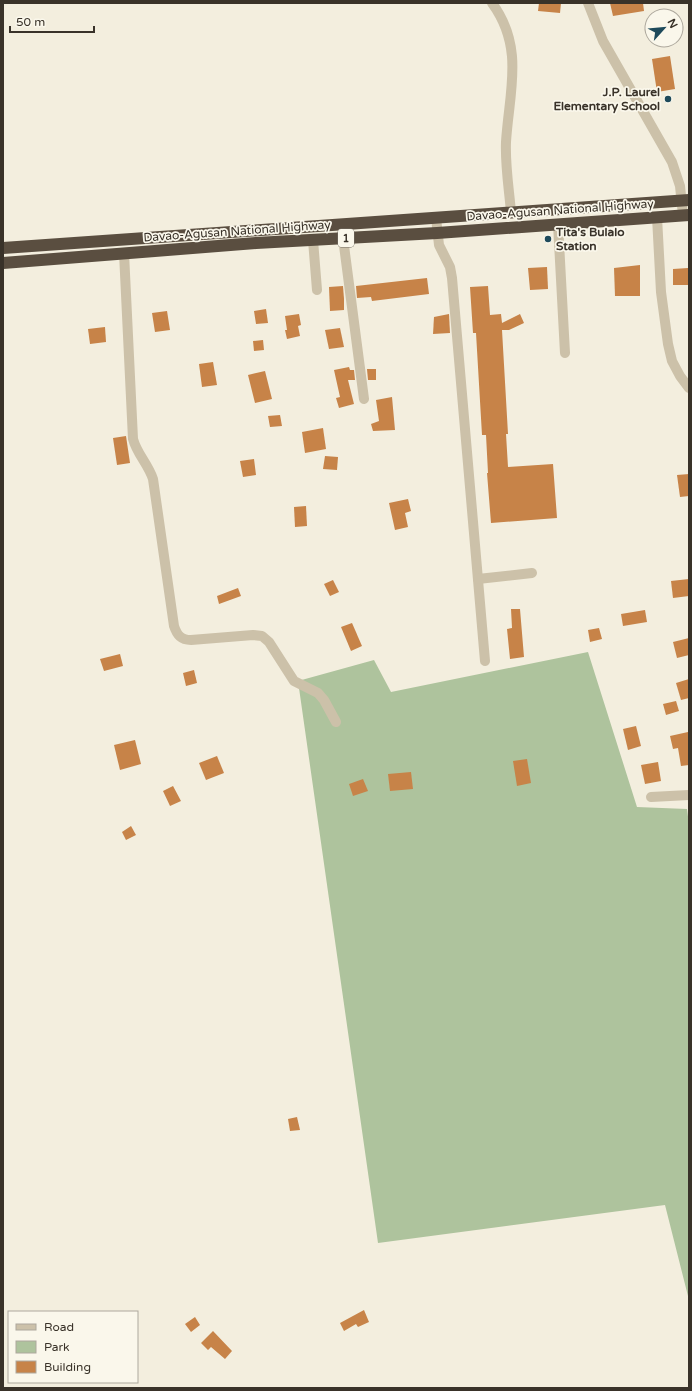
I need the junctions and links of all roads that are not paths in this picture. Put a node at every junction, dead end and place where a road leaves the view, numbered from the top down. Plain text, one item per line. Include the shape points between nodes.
1 (492, 3) edge
2 (588, 3) edge
3 (686, 200) edge
4 (511, 212) junction
5 (686, 215) edge
6 (657, 217) junction
7 (436, 218) junction
8 (558, 224) junction
9 (437, 233) junction
10 (136, 238) junction
11 (343, 238) junction
12 (313, 240) junction
13 (3, 248) edge
14 (137, 252) junction
15 (124, 253) junction
16 (3, 263) edge
17 (317, 290) dead end
18 (565, 354) dead end
19 (689, 388) edge
20 (364, 399) dead end
21 (532, 573) dead end
22 (478, 579) junction
23 (485, 662) dead end
24 (336, 722) dead end
25 (689, 795) edge
26 (651, 797) dead end

1 - 4 street via 505,26 512,48 513,78 506,144
2 - 3 street via 603,41 672,162
3 - 4 highway, Davao-Agusan National Highway / 1
3 - 5 street
4 - 7 highway, Davao-Agusan National Highway / 1
5 - 6 highway, Davao-Agusan National Highway / 1
6 - 8 highway, Davao-Agusan National Highway / 1
6 - 19 street via 661,292 668,344 672,361
7 - 9 street
7 - 10 highway, Davao-Agusan National Highway / 1
8 - 9 highway, Davao-Agusan National Highway / 1
8 - 18 street
9 - 11 highway, Davao-Agusan National Highway / 1
9 - 22 street via 452,278
10 - 13 highway, Davao-Agusan National Highway / 1
10 - 14 highway
11 - 12 highway, Davao-Agusan National Highway / 1
11 - 20 street
12 - 14 highway, Davao-Agusan National Highway / 1
12 - 17 street
14 - 15 highway, Davao-Agusan National Highway / 1
15 - 16 highway, Davao-Agusan National Highway / 1
15 - 24 street via 133,439 153,479 176,631 184,640 262,636 269,642 294,681 318,693
21 - 22 street
22 - 23 street
25 - 26 street

